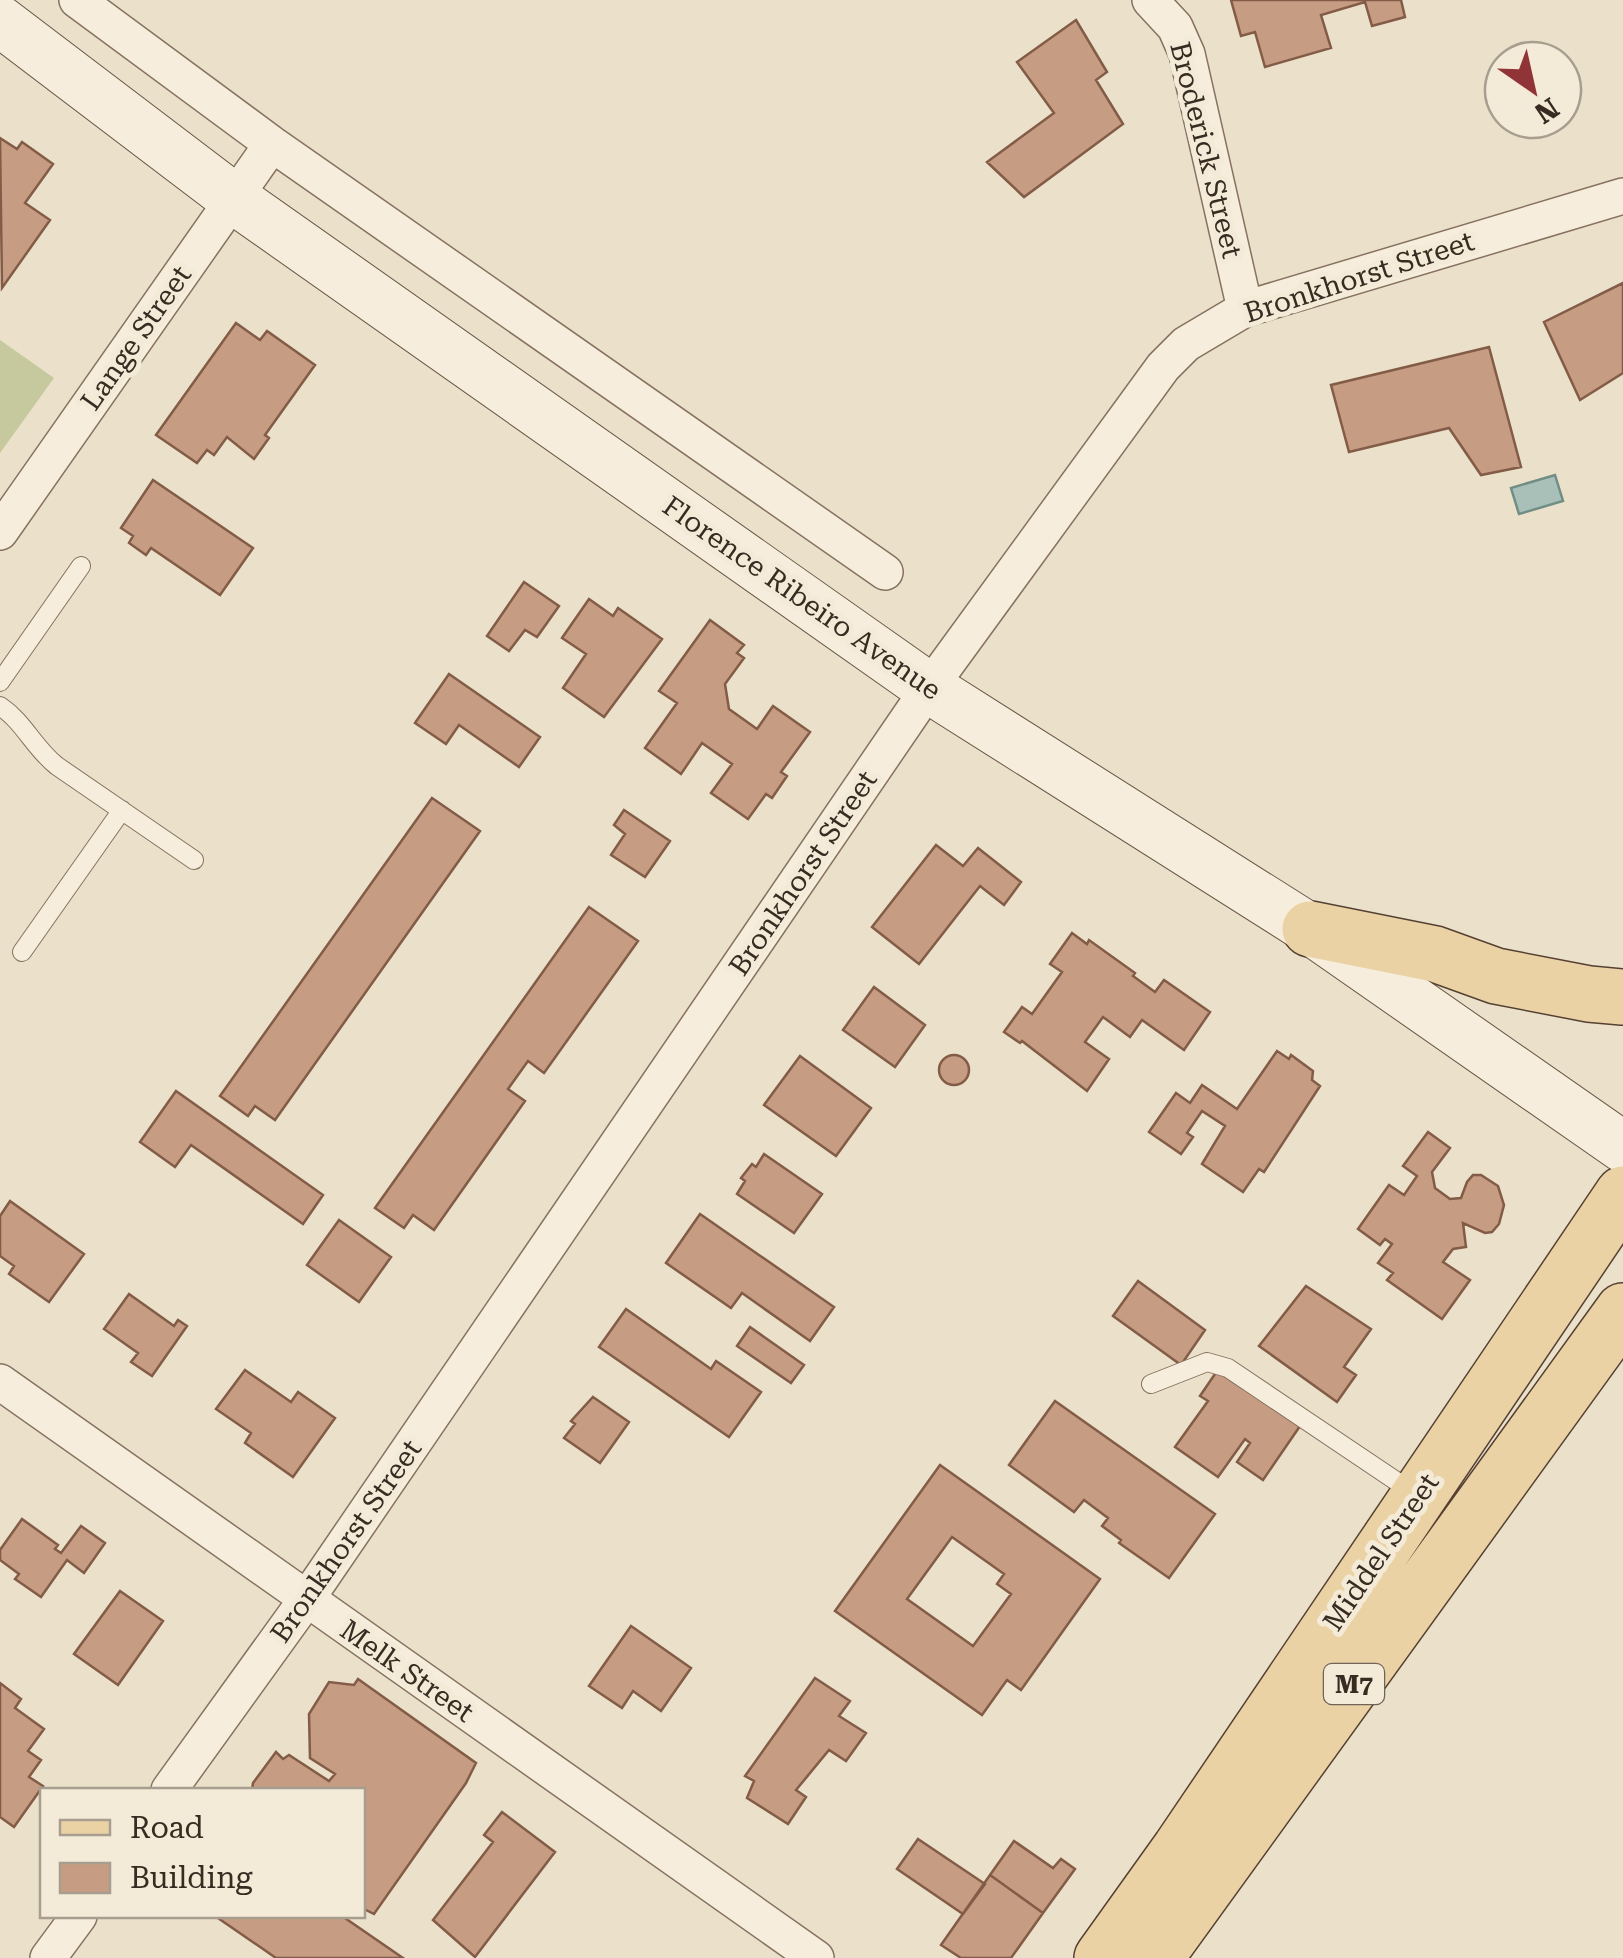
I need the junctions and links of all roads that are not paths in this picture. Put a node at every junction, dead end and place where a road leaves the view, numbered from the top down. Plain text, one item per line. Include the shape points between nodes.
1 (77, 0) edge
2 (1150, 0) edge
3 (0, 21) edge
4 (272, 144) junction
5 (1623, 196) edge
6 (233, 198) junction
7 (1245, 309) junction
8 (0, 532) edge
9 (81, 566) dead end
10 (885, 572) dead end
11 (0, 682) edge
12 (930, 688) junction
13 (0, 706) edge
14 (122, 810) junction
15 (194, 860) dead end
16 (1310, 928) junction
17 (22, 952) dead end
18 (1623, 997) edge
19 (1623, 1146) edge
20 (1623, 1194) edge
21 (1623, 1311) edge
22 (0, 1382) edge
23 (1151, 1384) dead end
24 (1419, 1496) junction
25 (306, 1600) junction
26 (170, 1788) edge
27 (78, 1918) edge
28 (48, 1958) edge
29 (816, 1958) edge
30 (1102, 1958) edge
31 (1155, 1958) edge

1 - 4 street
2 - 7 street, Broderick Street via 1175,27 1187,54
3 - 6 main road, Florence Ribeiro Avenue
4 - 6 street, Lange Street
4 - 10 street
5 - 7 street, Bronkhorst Street
6 - 8 street, Lange Street
6 - 12 main road, Florence Ribeiro Avenue
7 - 12 street, Bronkhorst Street via 1186,344 1144,390
9 - 11 lane
12 - 16 main road, Florence Ribeiro Avenue
12 - 25 street, Bronkhorst Street
13 - 14 lane via 46,757
14 - 15 lane
14 - 17 lane
16 - 18 main road via 1435,954 1496,976
16 - 19 main road, Florence Ribeiro Avenue
20 - 24 main road, Middel Street / M7
21 - 31 main road, Middel Street / M7
22 - 25 street, Melk Street
23 - 24 lane via 1207,1362 1228,1368
24 - 30 main road, Middel Street / M7
25 - 26 street, Bronkhorst Street
25 - 29 street, Melk Street
27 - 28 street

